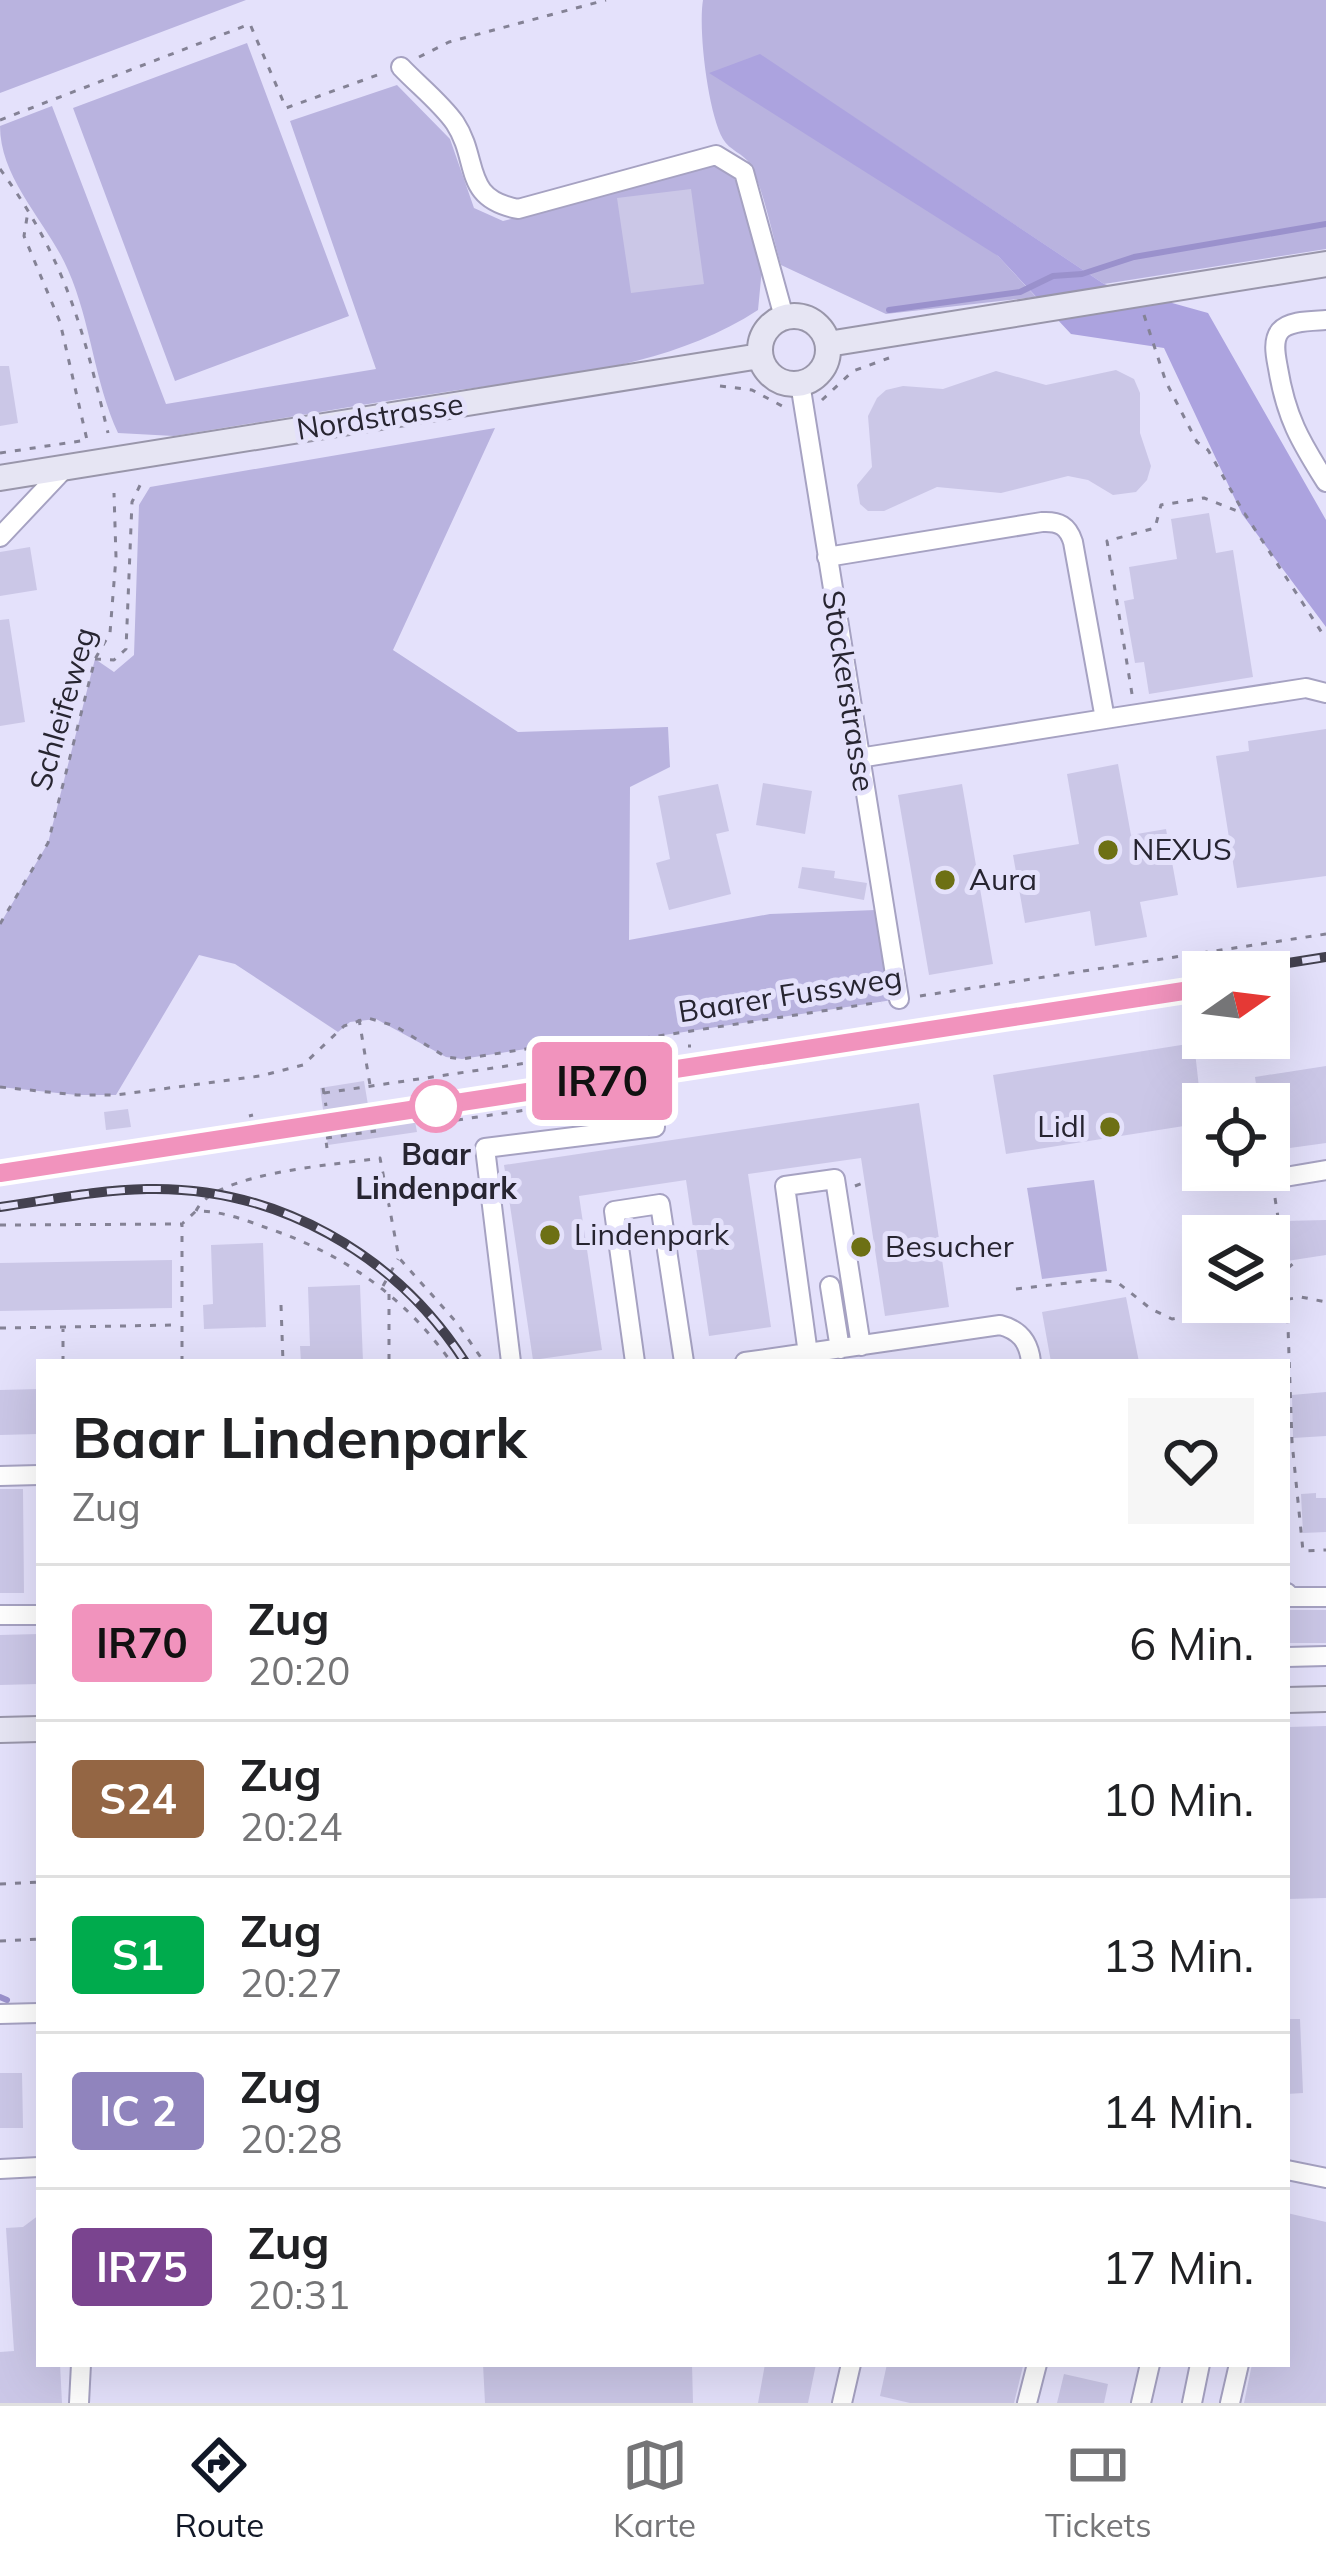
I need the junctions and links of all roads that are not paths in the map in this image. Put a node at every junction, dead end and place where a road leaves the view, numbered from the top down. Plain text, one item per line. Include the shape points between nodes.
1 (401, 67) road end
2 (1326, 264) edge
3 (784, 317) junction
4 (1326, 320) edge
5 (828, 344) junction
6 (760, 356) junction
7 (802, 395) junction
8 (65, 468) junction
9 (0, 478) edge
10 (1326, 482) edge
11 (0, 537) edge
12 (827, 557) junction
13 (1326, 692) edge
14 (1105, 719) junction
15 (859, 758) junction
16 (898, 999) road end
17 (655, 1127) dead end
18 (1326, 1171) edge
19 (1290, 1176) edge
20 (830, 1286) dead end
21 (861, 1346) junction
22 (840, 1349) junction
23 (808, 1354) junction
24 (512, 1359) edge
25 (635, 1359) edge
26 (685, 1359) edge
27 (769, 1359) edge
28 (1030, 1359) edge
29 (36, 1475) edge
30 (0, 1476) edge
31 (1290, 1597) edge
32 (1326, 1597) edge
33 (36, 1615) edge
34 (0, 1616) edge
35 (1326, 1656) edge
36 (1290, 1657) edge
37 (1290, 1700) edge
38 (1326, 1700) edge
39 (36, 1729) edge
40 (0, 1730) edge
41 (36, 2013) edge
42 (0, 2014) edge
43 (0, 2168) edge
44 (36, 2168) edge
45 (1290, 2171) edge
46 (1326, 2178) edge
47 (81, 2367) edge
48 (850, 2367) edge
49 (1035, 2367) edge
50 (1149, 2367) edge
51 (1199, 2367) edge
52 (1238, 2367) edge
53 (842, 2401) edge
54 (79, 2403) edge
55 (863, 2403) edge
56 (1028, 2403) edge
57 (1141, 2403) edge
58 (1192, 2403) edge
59 (1230, 2403) edge

1 - 3 street via 455,124 481,193 499,205 518,208 716,154 744,172
2 - 5 main road
3 - 5 main road via 817,324
3 - 6 main road via 763,336
4 - 10 street via 1288,325 1275,346 1285,409
5 - 7 main road via 824,368
6 - 7 main road via 772,376
6 - 8 main road, Nordstrasse
7 - 12 street, Stockerstrasse
8 - 9 main road, Nordstrasse
8 - 11 street
12 - 14 street via 1060,524 1073,542
12 - 15 street, Stockerstrasse
13 - 14 street via 1306,688
14 - 15 street
15 - 16 street, Stockerstrasse
17 - 24 street via 485,1148
18 - 19 street
20 - 22 street
21 - 22 street
21 - 23 street via 835,1179 785,1186
21 - 28 street via 1000,1325 1024,1338
22 - 23 street
23 - 27 street
25 - 26 street via 614,1211 660,1204
29 - 30 street
31 - 32 street
33 - 34 street
35 - 36 street
37 - 38 main road
39 - 40 main road
41 - 42 street
43 - 44 street
45 - 46 street
47 - 54 street
48 - 53 street
49 - 56 street
50 - 57 street
51 - 58 street
52 - 59 street
53 - 55 street

